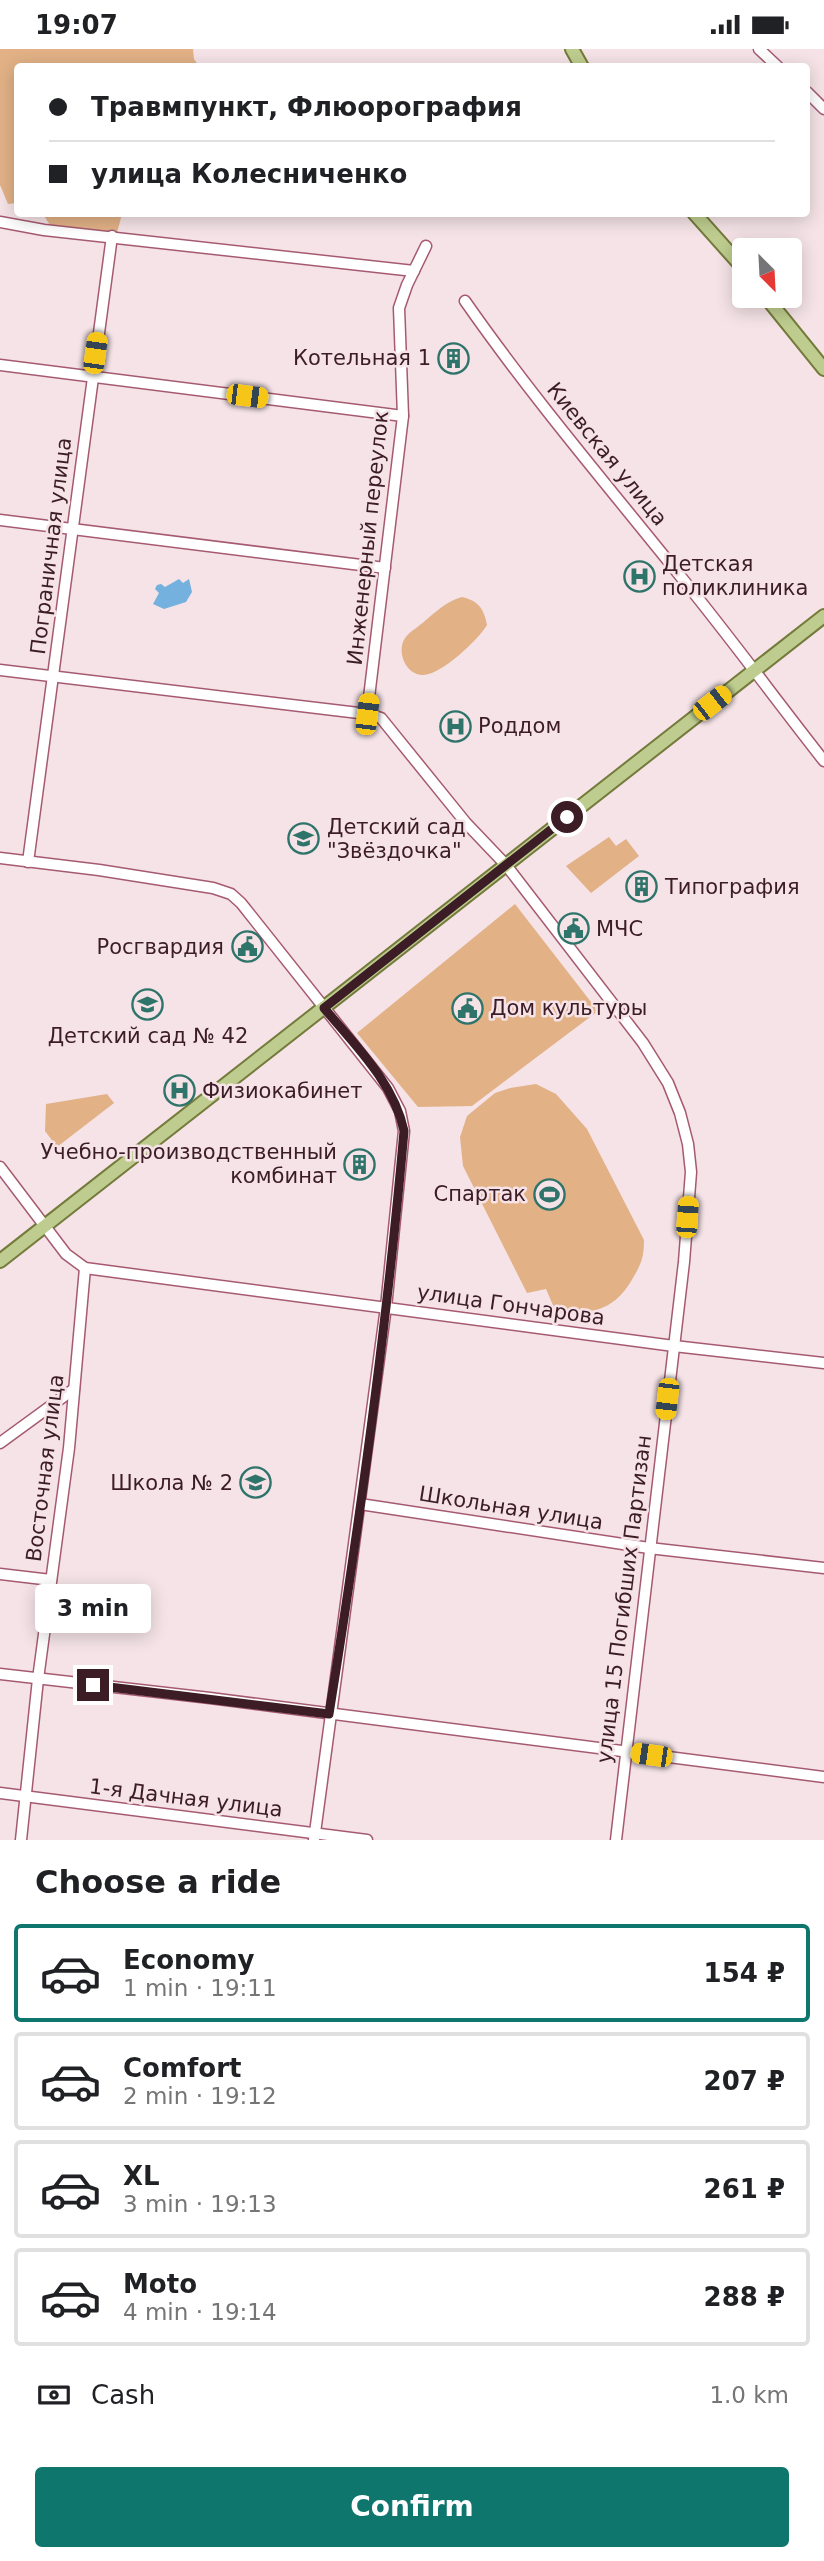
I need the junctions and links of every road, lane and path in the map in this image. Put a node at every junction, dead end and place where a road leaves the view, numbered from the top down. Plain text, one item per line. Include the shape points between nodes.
1 (759, 49) edge
2 (774, 63) edge
3 (810, 95) edge
4 (824, 109) edge
5 (698, 217) edge
6 (0, 222) edge
7 (112, 236) junction
8 (426, 246) dead end
9 (732, 256) edge
10 (414, 271) junction
11 (465, 301) dead end
12 (775, 308) edge
13 (0, 365) edge
14 (824, 369) edge
15 (92, 377) junction
16 (403, 416) junction
17 (0, 520) edge
18 (73, 529) junction
19 (385, 568) junction
20 (824, 616) edge
21 (0, 670) edge
22 (754, 671) junction
23 (54, 676) junction
24 (367, 714) junction
25 (824, 761) edge
26 (0, 858) edge
27 (29, 862) junction
28 (506, 865) junction
29 (324, 1008) junction
30 (0, 1167) edge
31 (45, 1226) junction
32 (0, 1261) edge
33 (85, 1268) junction
34 (386, 1307) junction
35 (674, 1346) junction
36 (824, 1363) edge
37 (75, 1389) junction
38 (0, 1443) edge
39 (360, 1504) junction
40 (649, 1548) junction
41 (824, 1568) edge
42 (0, 1574) edge
43 (51, 1580) junction
44 (0, 1674) edge
45 (38, 1679) junction
46 (329, 1714) junction
47 (626, 1752) junction
48 (824, 1777) edge
49 (0, 1793) edge
50 (26, 1796) junction
51 (314, 1837) edge
52 (21, 1840) edge
53 (367, 1840) edge
54 (616, 1840) edge

1 - 2 street
3 - 4 street
5 - 9 main road
6 - 7 street
7 - 10 street
7 - 15 street, Пограничная улица
8 - 10 street, Инженерный переулок
10 - 16 street, Инженерный переулок via 399,308
11 - 22 street, Киевская улица
12 - 14 main road
13 - 15 street
15 - 16 street
15 - 18 street, Пограничная улица
16 - 19 street, Инженерный переулок
17 - 18 street
18 - 19 street
18 - 23 street, Пограничная улица
19 - 24 street, Инженерный переулок
20 - 22 main road
21 - 23 street, улица 15 Погибших Партизан
22 - 25 street, Киевская улица
22 - 28 main road
23 - 24 street, улица 15 Погибших Партизан
23 - 27 street, Пограничная улица
24 - 28 street, улица 15 Погибших Партизан via 381,718
26 - 27 street
27 - 29 street via 231,894
28 - 29 main road
28 - 35 street, улица 15 Погибших Партизан via 643,1043 680,1113 691,1172
29 - 31 main road
29 - 34 street via 388,1088 400,1111 404,1131
30 - 31 street
31 - 32 main road
31 - 33 street via 66,1254
33 - 34 street, улица Гончарова
33 - 37 street, Восточная улица
34 - 35 street, улица Гончарова
34 - 39 street
35 - 36 street, улица Гончарова
35 - 40 street, улица 15 Погибших Партизан
37 - 38 street
37 - 43 street, Восточная улица
39 - 40 street, Школьная улица
39 - 46 street
40 - 41 street, Школьная улица
40 - 47 street, улица 15 Погибших Партизан
42 - 43 street
43 - 45 street, Восточная улица
44 - 45 street
45 - 46 street
45 - 50 street, Восточная улица
46 - 47 street
46 - 51 street
47 - 48 street
47 - 54 street, улица 15 Погибших Партизан
49 - 50 street, 1-я Дачная улица
50 - 51 street, 1-я Дачная улица
50 - 52 street, Восточная улица
51 - 53 street, 1-я Дачная улица

